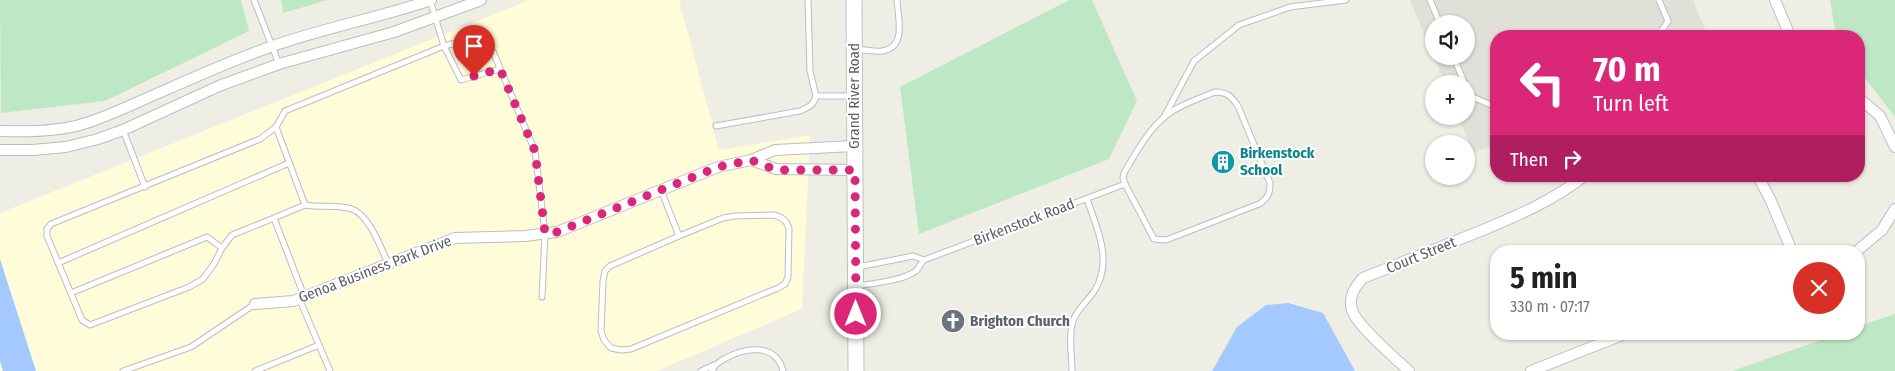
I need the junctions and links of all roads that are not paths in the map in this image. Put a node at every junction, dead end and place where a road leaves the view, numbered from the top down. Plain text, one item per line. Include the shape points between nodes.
1 (254, 0) edge
2 (430, 0) edge
3 (481, 0) edge
4 (808, 0) edge
5 (854, 0) edge
6 (897, 0) edge
7 (1346, 0) edge
8 (1430, 0) edge
9 (1659, 0) edge
10 (1775, 0) edge
11 (1436, 15) edge
12 (435, 18) junction
13 (1662, 30) edge
14 (1788, 30) edge
15 (271, 46) junction
16 (444, 46) junction
17 (854, 49) junction
18 (279, 64) junction
19 (500, 69) junction
20 (816, 96) junction
21 (854, 96) junction
22 (1475, 98) edge
23 (1865, 103) edge
24 (1490, 104) edge
25 (116, 112) junction
26 (1163, 118) junction
27 (716, 126) dead end
28 (276, 127) junction
29 (123, 130) junction
30 (0, 131) edge
31 (854, 146) junction
32 (1895, 147) edge
33 (0, 150) edge
34 (751, 160) junction
35 (289, 163) junction
36 (855, 170) junction
37 (1576, 182) edge
38 (1761, 182) edge
39 (1125, 184) junction
40 (144, 187) junction
41 (661, 190) junction
42 (1087, 199) junction
43 (305, 205) junction
44 (1895, 210) edge
45 (274, 218) junction
46 (545, 233) junction
47 (680, 236) junction
48 (1789, 245) edge
49 (1864, 245) edge
50 (222, 248) junction
51 (924, 260) junction
52 (58, 263) junction
53 (388, 264) junction
54 (855, 268) junction
55 (855, 287) junction
56 (71, 293) junction
57 (301, 297) junction
58 (542, 297) dead end
59 (256, 304) joint
60 (1610, 340) edge
61 (319, 345) junction
62 (714, 365) junction
63 (124, 371) edge
64 (255, 371) edge
65 (330, 371) edge
66 (701, 371) edge
67 (712, 371) edge
68 (783, 371) edge
69 (856, 371) edge
70 (1072, 371) edge
71 (1408, 371) edge
72 (1531, 371) edge

1 - 15 lane
2 - 12 lane
2 - 15 street
3 - 12 street
4 - 20 lane via 810,71
5 - 17 main road, Grand River Road
6 - 17 lane via 899,36 894,46 882,51
7 - 26 lane via 1290,7 1239,25 1194,61
8 - 11 lane
9 - 13 lane via 1668,21
10 - 14 street
12 - 16 lane
12 - 18 street
15 - 18 lane
15 - 25 street
16 - 19 lane via 468,40 489,42
16 - 19 lane via 461,80
16 - 28 lane via 285,111
17 - 21 main road, Grand River Road
18 - 29 street via 219,86
19 - 46 lane via 535,151
20 - 21 lane
20 - 27 lane via 810,107 800,110
21 - 31 main road, Grand River Road
22 - 24 lane
23 - 32 street via 1880,116
25 - 29 street
25 - 30 street via 82,124 54,129
26 - 39 lane via 1124,173
26 - 39 lane via 1215,92 1225,92 1232,97 1270,183 1267,199 1160,241 1150,234
28 - 35 lane
28 - 40 lane via 260,139
29 - 33 street via 66,147
29 - 40 lane
31 - 34 street, Genoa Business Park Drive via 775,150
31 - 36 main road, Grand River Road
34 - 36 street via 776,170
34 - 41 street, Genoa Business Park Drive via 718,167
35 - 43 lane
35 - 52 lane
36 - 54 main road, Grand River Road
37 - 71 street, Court Street via 1536,207 1362,278 1352,292 1352,309 1358,321
38 - 48 street
39 - 42 lane, Birkenstock Road
40 - 52 lane via 51,224 48,236
41 - 46 street, Genoa Business Park Drive via 557,232
41 - 47 lane
42 - 51 lane, Birkenstock Road
42 - 70 lane via 1102,240 1103,272 1073,322
43 - 45 lane
43 - 53 lane via 351,209 360,214 374,233
44 - 49 street via 1882,230
45 - 50 lane via 232,235
45 - 57 lane
46 - 53 street, Genoa Business Park Drive via 455,238
46 - 58 lane
47 - 47 lane via 605,271 601,331 612,348 631,349 778,288 788,277 789,228 780,216 722,218
50 - 56 lane via 207,237
50 - 56 lane via 203,279 90,325 82,320
51 - 54 lane, Birkenstock Road via 913,256
51 - 55 lane, Birkenstock Road via 917,270 909,274
52 - 56 lane
53 - 57 street, Genoa Business Park Drive
54 - 55 main road, Grand River Road
55 - 69 main road, Grand River Road
57 - 59 street, Genoa Business Park Drive
57 - 61 lane
59 - 63 lane via 191,347
60 - 72 street
61 - 64 lane
61 - 65 lane
62 - 66 lane
62 - 67 lane
62 - 68 lane via 735,353 755,348 776,357

